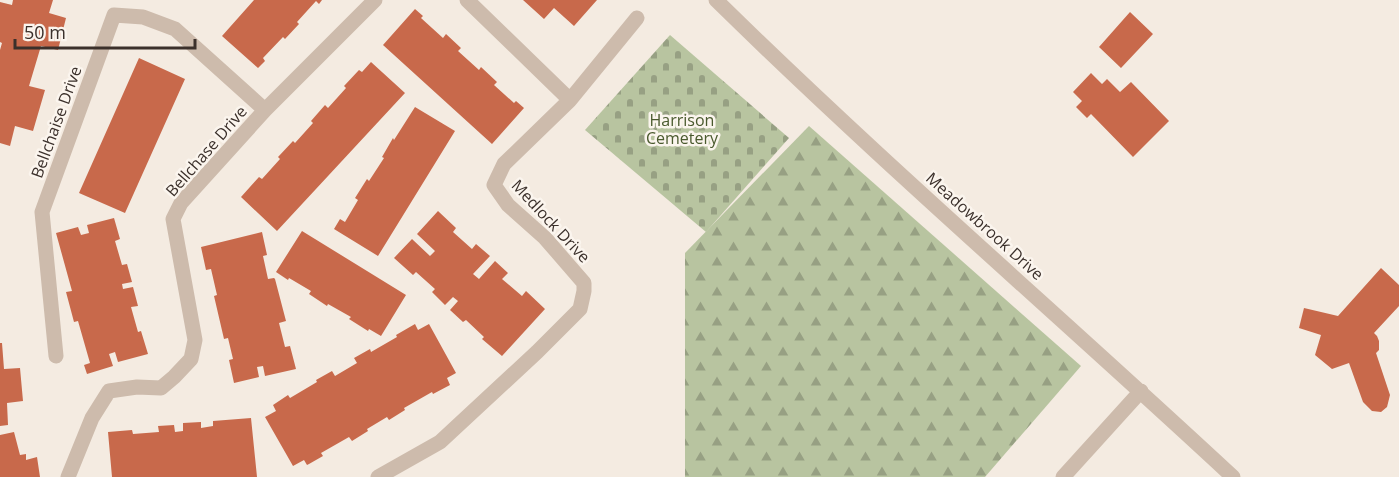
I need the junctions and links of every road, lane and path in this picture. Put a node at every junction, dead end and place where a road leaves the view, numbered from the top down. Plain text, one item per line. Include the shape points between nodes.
1 (375, 0) edge
2 (467, 0) edge
3 (716, 0) edge
4 (637, 18) dead end
5 (570, 100) junction
6 (265, 110) junction
7 (56, 356) dead end
8 (1141, 391) junction
9 (68, 477) edge
10 (378, 477) edge
11 (1063, 477) edge
12 (1233, 477) edge

1 - 6 street, Bellchase Drive
2 - 5 street
3 - 8 street, Meadowbrook Drive via 820,101
4 - 5 street, Medlock Drive
5 - 10 street, Medlock Drive via 504,164 494,185 508,205 545,238 584,283 580,309 440,442
6 - 7 street, Bellchaise Drive via 175,29 143,17 114,15 42,212
6 - 9 street, Bellchase Drive via 182,203 173,219 195,340 191,359 161,388 109,391 92,418
8 - 11 street
8 - 12 street, Meadowbrook Drive

